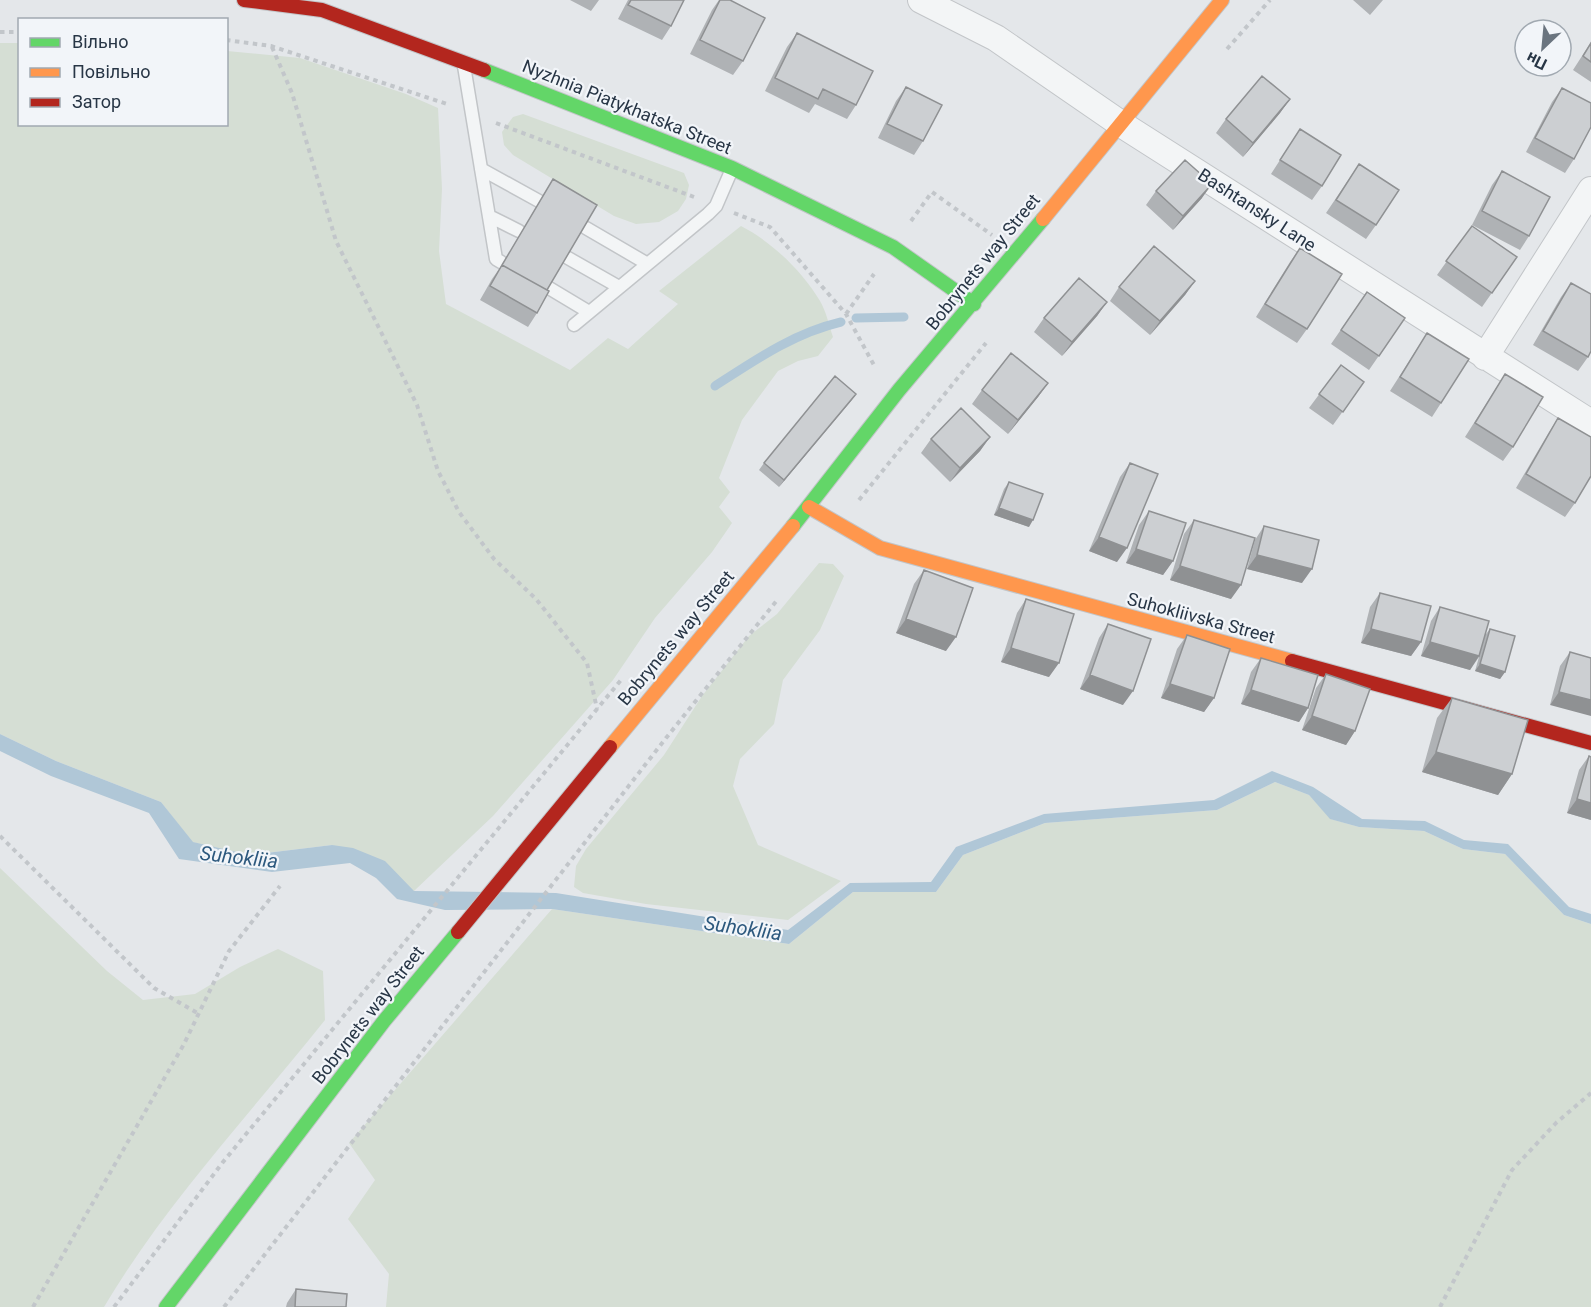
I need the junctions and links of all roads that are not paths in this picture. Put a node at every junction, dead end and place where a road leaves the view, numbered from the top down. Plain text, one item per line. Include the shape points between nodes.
1 (244, 0) edge
2 (921, 0) edge
3 (1222, 0) edge
4 (272, 1) edge
5 (464, 62) junction
6 (1121, 124) junction
7 (732, 168) junction
8 (481, 169) junction
9 (1591, 190) edge
10 (539, 201) edge
11 (489, 216) junction
12 (586, 228) edge
13 (519, 231) edge
14 (568, 258) edge
15 (501, 262) edge
16 (646, 263) junction
17 (619, 287) junction
18 (549, 288) edge
19 (974, 304) junction
20 (589, 312) junction
21 (574, 325) dead end
22 (1485, 357) junction
23 (1591, 423) edge
24 (809, 507) junction
25 (1591, 744) edge
26 (166, 1307) edge

1 - 4 main road, Nyzhnia Piatykhatska Street
2 - 6 street, Bashtansky Lane via 996,38
3 - 6 main road, Bobrynets way Street
4 - 5 main road, Nyzhnia Piatykhatska Street via 322,10
5 - 7 main road, Nyzhnia Piatykhatska Street
5 - 8 lane
6 - 19 main road, Bobrynets way Street
6 - 22 street, Bashtansky Lane
7 - 16 lane via 716,206
7 - 19 main road, Nyzhnia Piatykhatska Street via 893,247
8 - 10 lane
8 - 11 lane
9 - 22 street
11 - 13 lane
11 - 15 lane via 496,259
12 - 16 lane
14 - 17 lane
16 - 17 lane
17 - 20 lane
18 - 20 lane
19 - 24 main road, Bobrynets way Street via 899,390
20 - 21 lane
22 - 23 street, Bashtansky Lane
24 - 25 main road, Suhokliivska Street via 880,548
24 - 26 main road, Bobrynets way Street via 384,1021

